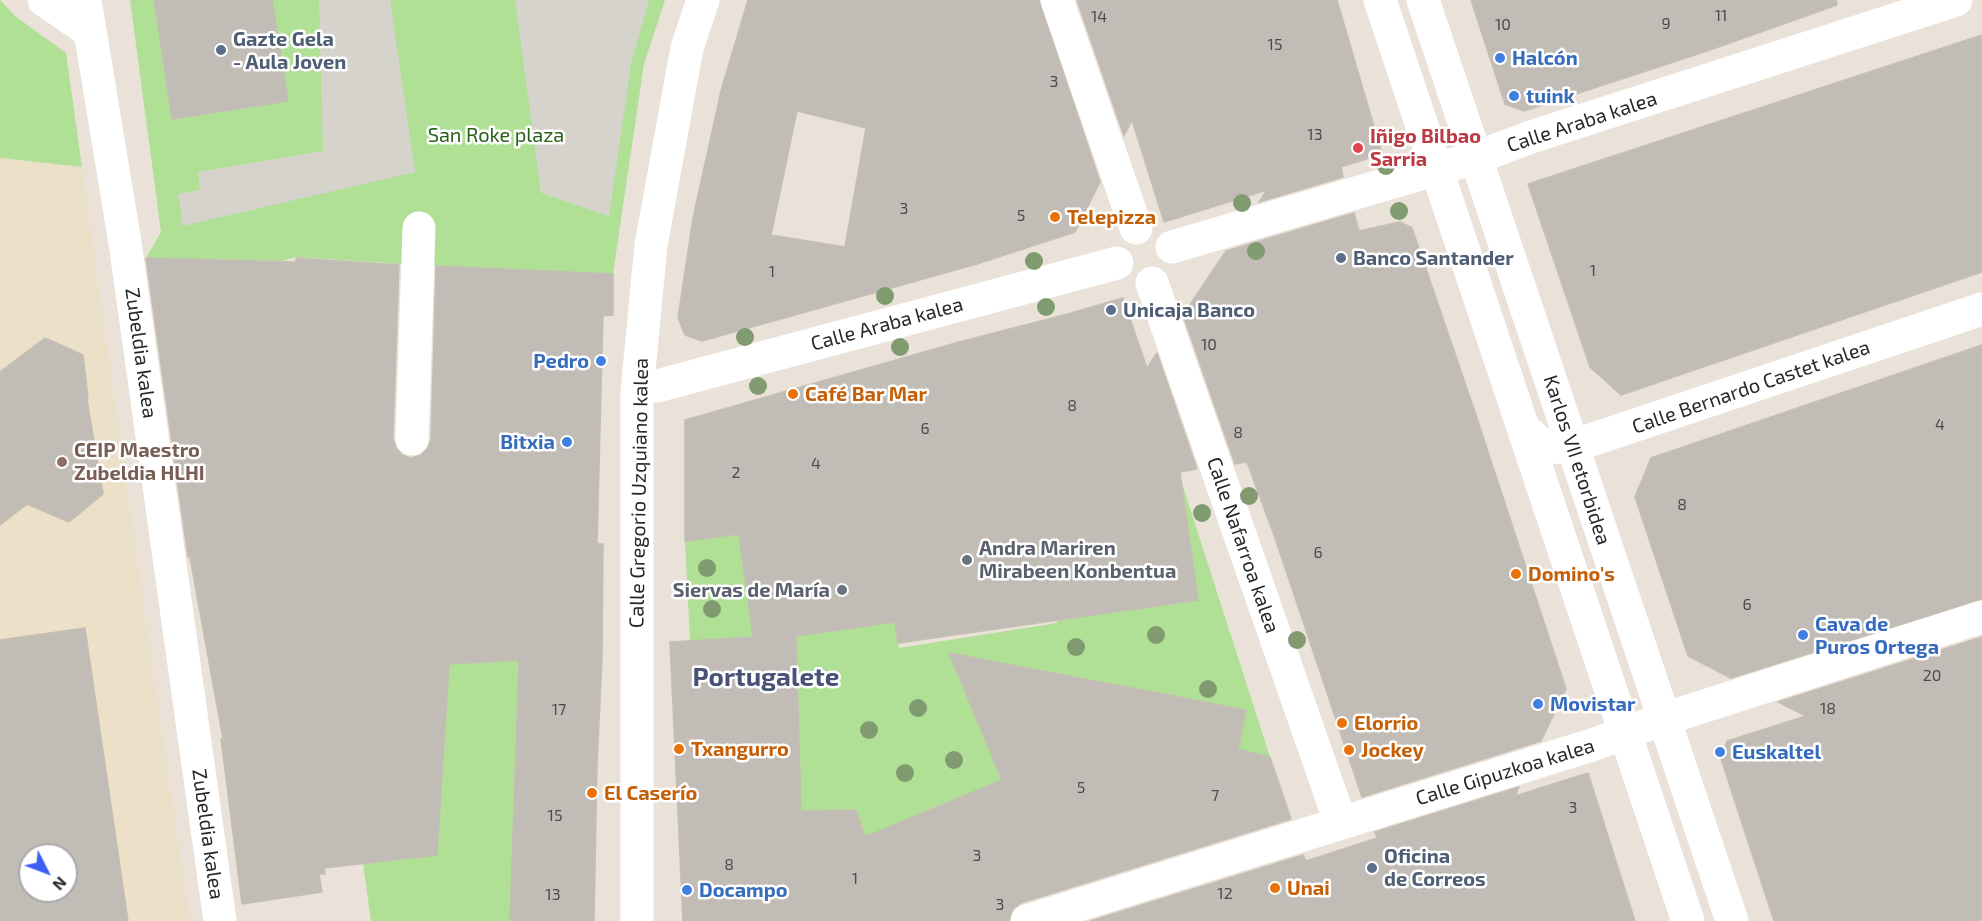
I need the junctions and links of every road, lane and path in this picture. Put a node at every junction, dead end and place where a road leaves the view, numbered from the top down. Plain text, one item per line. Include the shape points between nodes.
1 (44, 0) edge
2 (703, 0) edge
3 (1057, 0) edge
4 (1380, 0) edge
5 (1423, 0) edge
6 (1956, 0) edge
7 (87, 15) edge
8 (1475, 158) junction
9 (1437, 169) junction
10 (419, 228) dead end
11 (1136, 228) junction
12 (1172, 247) junction
13 (1117, 263) junction
14 (1152, 283) junction
15 (1982, 309) edge
16 (657, 386) dead end
17 (1524, 429) junction
18 (412, 439) dead end
19 (1573, 446) junction
20 (1982, 617) edge
21 (1664, 719) junction
22 (1625, 733) junction
23 (1335, 807) dead end
24 (220, 921) edge
25 (637, 921) edge
26 (1027, 921) edge
27 (1688, 921) edge
28 (1732, 921) edge

1 - 7 street
2 - 25 street, Calle Gregorio Uzquiano kalea via 687,48 651,245 638,384
3 - 11 street
4 - 9 street, Karlos VII etorbidea
5 - 8 street, Karlos VII etorbidea
6 - 8 street, Calle Araba kalea
7 - 24 street, Zubeldia kalea via 125,243
8 - 9 street, Calle Araba kalea
8 - 19 street, Karlos VII etorbidea
9 - 12 street, Calle Araba kalea
9 - 17 street, Karlos VII etorbidea
10 - 18 street
11 - 12 street via 1160,231
11 - 13 street via 1124,234 1119,243
12 - 14 street via 1172,264 1167,273
13 - 14 street via 1134,282
13 - 16 street, Calle Araba kalea
14 - 23 street, Calle Nafarroa kalea
15 - 19 street, Calle Bernardo Castet kalea
17 - 19 street, Calle Bernardo Castet kalea via 1546,448
17 - 22 street, Karlos VII etorbidea
19 - 21 street, Karlos VII etorbidea
20 - 21 street, Calle Gipuzkoa kalea
21 - 22 street, Calle Gipuzkoa kalea
21 - 28 street, Karlos VII etorbidea
22 - 26 street, Calle Gipuzkoa kalea
22 - 27 street, Karlos VII etorbidea

